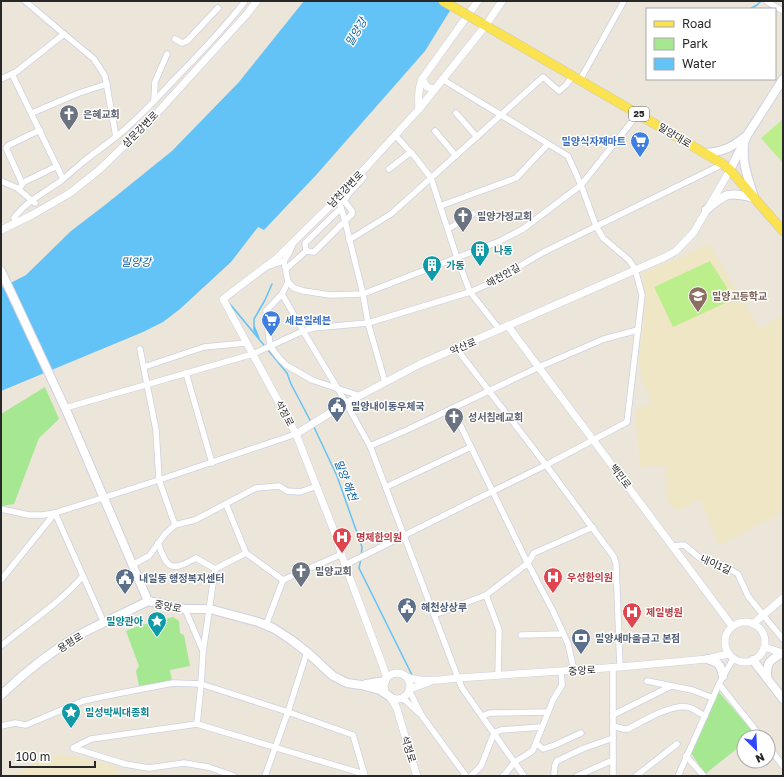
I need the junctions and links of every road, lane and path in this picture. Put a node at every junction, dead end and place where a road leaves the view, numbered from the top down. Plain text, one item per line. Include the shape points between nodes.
1 (26, 1) edge
2 (245, 1) edge
3 (257, 1) edge
4 (443, 1) edge
5 (478, 1) edge
6 (502, 1) edge
7 (624, 1) edge
8 (766, 1) edge
9 (218, 8) dead end
10 (783, 11) edge
11 (486, 25) junction
12 (64, 34) junction
13 (175, 39) dead end
14 (167, 54) dead end
15 (12, 74) junction
16 (576, 78) junction
17 (1, 79) edge
18 (422, 79) junction
19 (442, 79) junction
20 (783, 79) edge
21 (106, 84) junction
22 (434, 89) junction
23 (154, 101) junction
24 (419, 109) junction
25 (32, 113) junction
26 (456, 113) dead end
27 (638, 114) junction
28 (501, 116) junction
29 (40, 130) junction
30 (435, 130) dead end
31 (395, 135) junction
32 (116, 137) junction
33 (477, 137) junction
34 (746, 138) junction
35 (548, 144) junction
36 (410, 152) junction
37 (704, 152) junction
38 (456, 156) junction
39 (57, 166) junction
40 (726, 167) junction
41 (389, 169) dead end
42 (364, 177) dead end
43 (64, 178) junction
44 (431, 178) junction
45 (1, 181) edge
46 (22, 183) junction
47 (581, 185) junction
48 (19, 189) junction
49 (338, 198) junction
50 (754, 198) junction
51 (33, 202) junction
52 (440, 206) junction
53 (341, 208) junction
54 (706, 210) junction
55 (473, 214) dead end
56 (345, 221) junction
57 (16, 222) junction
58 (596, 226) junction
59 (448, 229) junction
60 (1, 230) edge
61 (783, 231) edge
62 (349, 240) junction
63 (294, 241) junction
64 (306, 251) junction
65 (457, 258) junction
66 (284, 261) junction
67 (264, 267) junction
68 (286, 269) junction
69 (635, 269) junction
70 (1, 271) edge
71 (288, 282) junction
72 (470, 292) junction
73 (282, 294) junction
74 (362, 294) junction
75 (368, 323) junction
76 (508, 326) junction
77 (500, 330) junction
78 (638, 330) junction
79 (303, 331) junction
80 (247, 343) junction
81 (270, 346) junction
82 (456, 348) junction
83 (140, 349) dead end
84 (253, 354) junction
85 (144, 366) junction
86 (539, 367) junction
87 (186, 373) junction
88 (385, 382) junction
89 (148, 384) junction
90 (338, 389) junction
91 (488, 391) junction
92 (360, 396) junction
93 (346, 403) junction
94 (65, 408) junction
95 (452, 408) junction
96 (296, 434) junction
97 (594, 440) junction
98 (370, 446) junction
99 (471, 447) junction
100 (212, 463) junction
101 (546, 465) junction
102 (159, 480) junction
103 (317, 486) junction
104 (386, 487) junction
105 (493, 491) junction
106 (105, 498) junction
107 (226, 504) junction
108 (1, 509) edge
109 (55, 513) junction
110 (175, 525) junction
111 (592, 527) junction
112 (405, 535) junction
113 (158, 543) junction
114 (673, 546) junction
115 (246, 554) junction
116 (342, 554) junction
117 (528, 563) junction
118 (347, 564) junction
119 (132, 565) junction
120 (214, 569) junction
121 (83, 576) junction
122 (1, 580) edge
123 (283, 580) junction
124 (486, 595) junction
125 (783, 598) edge
126 (148, 601) junction
127 (185, 609) junction
128 (210, 609) junction
129 (434, 615) junction
130 (763, 616) junction
131 (104, 623) junction
132 (753, 624) junction
133 (266, 625) junction
134 (732, 626) junction
135 (563, 634) junction
136 (521, 635) dead end
137 (783, 639) edge
138 (1, 646) edge
139 (764, 647) junction
140 (203, 652) junction
141 (307, 652) junction
142 (782, 653) edge
143 (731, 656) junction
144 (380, 658) junction
145 (707, 659) junction
146 (753, 660) junction
147 (616, 667) junction
148 (574, 670) junction
149 (560, 671) junction
150 (399, 673) junction
151 (498, 675) junction
152 (407, 676) junction
153 (458, 678) junction
154 (767, 678) junction
155 (435, 680) junction
156 (721, 680) junction
157 (385, 681) junction
158 (647, 681) dead end
159 (201, 684) junction
160 (361, 685) junction
161 (672, 686) junction
162 (410, 689) junction
163 (3, 690) edge
164 (389, 696) junction
165 (401, 698) junction
166 (713, 698) junction
167 (783, 699) edge
168 (288, 712) junction
169 (548, 712) junction
170 (613, 715) junction
171 (422, 716) junction
172 (482, 716) junction
173 (704, 716) junction
174 (400, 722) junction
175 (197, 724) junction
176 (1, 726) edge
177 (613, 726) junction
178 (542, 727) junction
179 (755, 729) edge
180 (494, 733) junction
181 (581, 733) dead end
182 (613, 738) junction
183 (536, 743) junction
184 (677, 744) dead end
185 (275, 748) junction
186 (686, 756) junction
187 (776, 757) edge
188 (613, 760) junction
189 (514, 762) junction
190 (783, 766) edge
191 (554, 774) dead end
192 (364, 775) edge
193 (474, 775) edge
194 (234, 776) edge
195 (265, 776) edge
196 (418, 776) edge
197 (466, 776) edge
198 (503, 776) edge
199 (524, 776) edge
200 (577, 776) edge
201 (613, 776) edge
202 (636, 776) edge
203 (678, 776) edge
204 (704, 776) edge

1 - 12 street
2 - 23 street
3 - 57 street, 삼문강변로 via 156,114 99,170 70,193
4 - 11 main road, 밀양대로 / 25, bridge
5 - 18 street
6 - 11 street
7 - 16 street
8 - 10 street
9 - 13 street via 187,41
11 - 16 main road, 밀양대로 / 25
11 - 19 street, 남천강변로
12 - 15 street
12 - 21 street via 94,59 105,76
14 - 23 street via 155,82
15 - 17 street
15 - 25 street
16 - 27 main road, 밀양대로 / 25
16 - 28 street via 559,91 543,77
18 - 22 street via 427,87
18 - 24 street via 418,97
19 - 22 street, 남천강변로
19 - 28 street
20 - 34 main road
21 - 25 street
21 - 32 street
22 - 24 street, 남천강변로
23 - 32 street
24 - 31 street, 남천강변로
25 - 29 street
26 - 33 street
27 - 37 main road, 밀양대로 / 25
27 - 47 street
28 - 33 street
28 - 35 street
29 - 39 street
29 - 46 street via 6,148
30 - 38 street
31 - 36 street
31 - 49 street, 남천강변로
32 - 43 street
33 - 38 street
34 - 37 main road via 723,150
34 - 40 main road
34 - 50 main road via 744,164
35 - 47 street via 568,156
35 - 52 street via 516,178
36 - 41 street
36 - 44 street
37 - 40 main road, 밀양대로 / 25
38 - 44 street
39 - 43 street
39 - 46 street
40 - 50 main road, 밀양대로 / 25
40 - 54 street, 약산로
40 - 58 street, 해천안길
42 - 56 street via 344,201 352,211
43 - 51 street
44 - 52 street
44 - 62 street via 391,214
45 - 48 street
46 - 48 street
47 - 58 street
47 - 65 street via 523,229
48 - 51 street
49 - 53 street
49 - 63 street, 남천강변로
50 - 54 main road, 약산로 via 737,194 727,195
50 - 61 main road, 밀양대로 / 25
51 - 57 street via 17,213 14,218
52 - 59 street
53 - 56 street
53 - 64 street via 306,243
54 - 69 street, 약산로 via 694,232 676,250
55 - 59 street
56 - 62 street
56 - 64 street via 314,252
57 - 60 street, 삼문강변로
58 - 69 street via 603,238 629,260
58 - 72 street, 해천안길
59 - 65 street
62 - 74 street
63 - 66 street
63 - 67 street, 남천강변로
64 - 68 street
65 - 72 street
65 - 74 street
66 - 67 street
66 - 68 street
67 - 80 street, 남천강변로 via 223,299
68 - 71 street
69 - 76 street, 약산로
69 - 78 street via 642,295
70 - 94 main road, 중앙로
71 - 73 street
71 - 74 street via 294,288 304,291 330,295
72 - 75 street, 해천안길
72 - 77 street
73 - 79 street
73 - 81 street via 266,311
74 - 75 street
75 - 79 street, 해천안길
75 - 88 street
76 - 77 street, 약산로
76 - 86 street, 백민로
77 - 82 street, 약산로
78 - 86 street via 604,339
78 - 97 street via 627,422
79 - 81 street, 해천안길
79 - 90 street
80 - 84 street, 남천강변로
80 - 85 street via 204,348
81 - 84 street, 해천안길
81 - 90 street via 286,365 312,380
82 - 88 street, 약산로
82 - 91 street
83 - 85 street
84 - 87 street
84 - 96 street, 석정로
85 - 89 street
86 - 91 street
86 - 97 street, 백민로
87 - 89 street
87 - 100 street
88 - 92 street, 약산로
89 - 94 street
89 - 102 street via 156,430
90 - 92 street
90 - 93 street
91 - 95 street
91 - 101 street
92 - 93 street, 약산로
93 - 96 street, 약산로
93 - 98 street
94 - 106 main road, 중앙로
95 - 98 street
95 - 99 street
96 - 100 street
96 - 103 street, 석정로
97 - 101 street
97 - 114 street, 백민로
98 - 104 street
99 - 104 street
99 - 105 street
100 - 102 street
101 - 105 street
101 - 111 street
102 - 106 street
102 - 110 street
103 - 107 street via 300,492 287,491 279,486 256,488
103 - 116 street, 석정로
104 - 112 street
105 - 112 street
105 - 117 street
106 - 109 street
106 - 119 main road, 중앙로
107 - 110 street via 195,520
107 - 115 street
108 - 109 street via 29,515
109 - 121 street
109 - 122 street
110 - 113 street
111 - 117 street via 534,553
111 - 147 street via 614,557 616,564
112 - 118 street
112 - 129 street
113 - 119 street via 149,556
113 - 120 street via 166,562 172,566 196,558
114 - 130 street, 내이1길 via 684,545 700,558 721,564 738,574 748,596
114 - 134 street, 백민로
115 - 120 street
115 - 123 street
116 - 118 street, 석정로
116 - 123 street
117 - 124 street
117 - 135 street
118 - 144 street, 석정로
119 - 126 main road, 중앙로
120 - 128 street
121 - 131 street
121 - 138 street via 67,594
123 - 133 street
124 - 129 street
124 - 151 street via 499,630
125 - 130 street
126 - 127 main road, 중앙로
126 - 131 main road, 용평로
127 - 128 main road, 중앙로
127 - 140 street
128 - 133 main road, 중앙로
128 - 140 street
129 - 153 street
130 - 132 street
130 - 137 street
131 - 163 main road, 용평로 via 57,650
132 - 134 street via 741,622
132 - 139 street via 762,632
133 - 141 main road, 중앙로
134 - 143 street via 724,641 725,648
135 - 136 street
135 - 148 street
139 - 142 street
139 - 146 street
140 - 159 street
141 - 160 main road, 중앙로 via 333,676 347,683
141 - 168 street
142 - 154 main road via 770,660
143 - 145 street, 중앙로
143 - 146 street via 740,661
143 - 156 street
144 - 150 street
144 - 157 street, 석정로 via 386,675
145 - 147 street, 중앙로
145 - 156 main road via 717,663 721,668
146 - 154 main road
147 - 148 street, 중앙로
147 - 170 street
148 - 149 street, 중앙로
149 - 151 street, 중앙로
149 - 169 street via 562,685
150 - 152 street
150 - 157 street via 391,674
151 - 153 street, 중앙로
152 - 155 street via 413,679
152 - 162 street via 411,684
153 - 155 street, 중앙로
153 - 172 street
154 - 167 main road
155 - 162 street
156 - 166 street
156 - 179 street
157 - 160 main road
157 - 164 street via 386,693
158 - 161 street
159 - 168 street
159 - 175 street
159 - 176 street via 173,684 105,696 83,701 26,725 14,723
160 - 164 main road, 중앙로 via 380,690
161 - 166 street
161 - 170 street
162 - 165 street
162 - 171 street
164 - 165 street
164 - 174 street, 석정로
165 - 171 street
165 - 174 street
166 - 173 street
168 - 185 street
168 - 192 street via 353,735
169 - 172 street via 490,713
169 - 178 street
170 - 177 street
171 - 197 street
172 - 180 street
173 - 177 street via 689,707 680,706 666,710 628,729
173 - 186 street
174 - 196 street, 석정로
175 - 185 street
175 - 194 street via 91,739 73,748 125,764 149,768 184,763 208,767
177 - 182 street
178 - 180 street via 501,730
178 - 183 street
180 - 189 street
180 - 193 street via 481,766
181 - 183 street via 543,748
182 - 188 street
182 - 191 street via 556,761
183 - 189 street via 529,754
184 - 202 street
185 - 192 street
185 - 195 street
186 - 203 street
186 - 204 street
187 - 190 street
188 - 200 street
188 - 201 street
189 - 198 street
189 - 199 street

